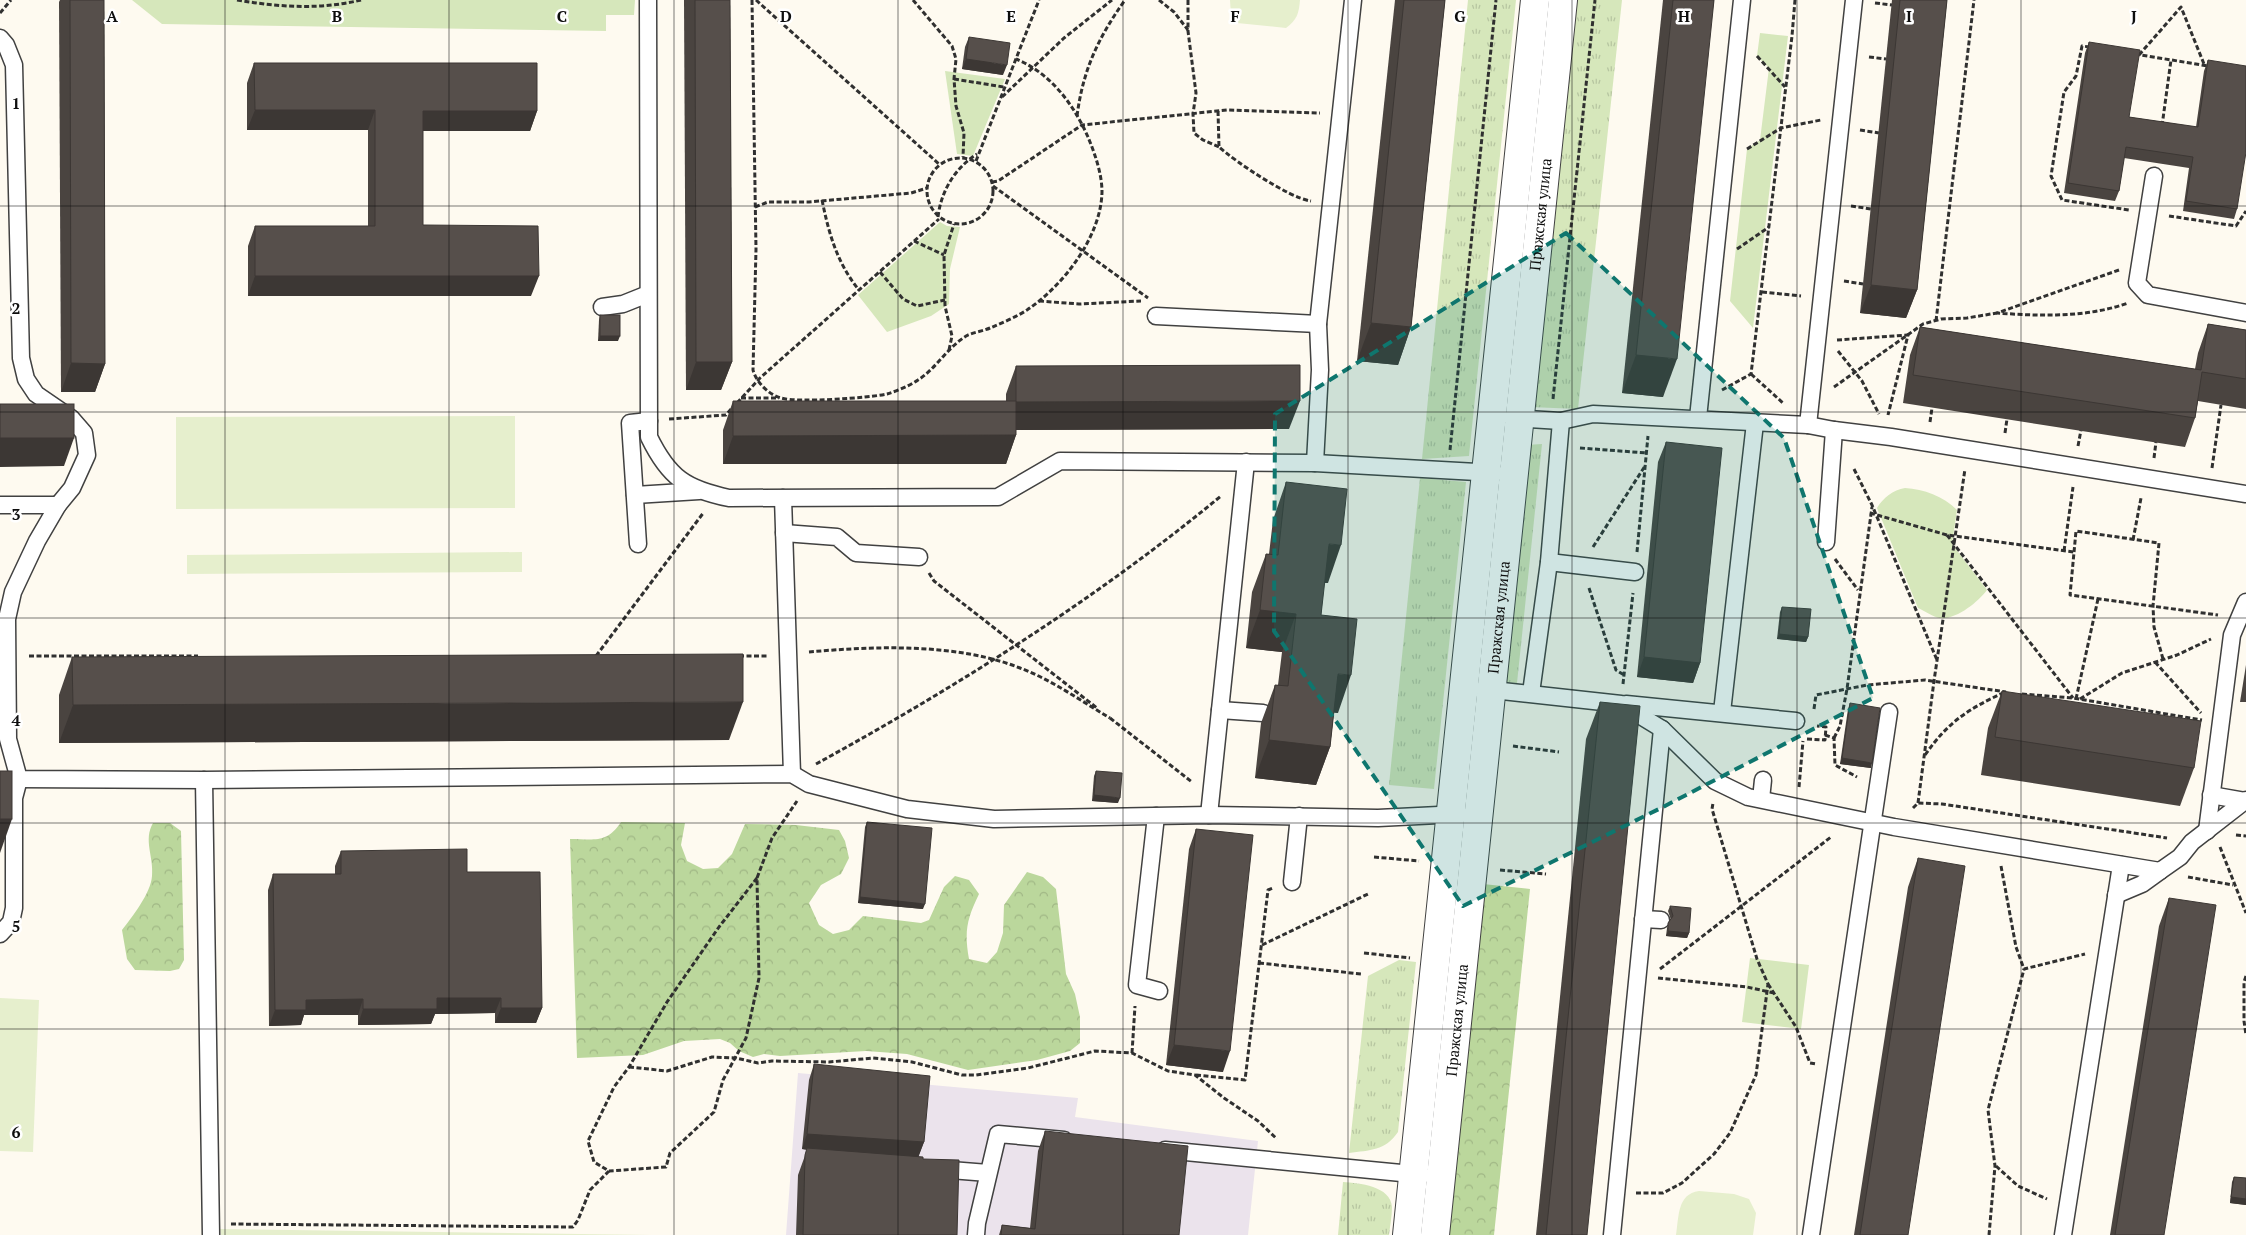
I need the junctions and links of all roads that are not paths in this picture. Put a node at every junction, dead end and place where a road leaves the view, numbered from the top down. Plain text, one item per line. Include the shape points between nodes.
1 (648, 0) edge
2 (1353, 0) edge
3 (1535, 0) edge
4 (1563, 0) edge
5 (1742, 0) edge
6 (1854, 0) edge
7 (0, 38) edge
8 (2154, 176) dead end
9 (648, 294) junction
10 (602, 307) dead end
11 (2246, 313) edge
12 (1156, 316) dead end
13 (1318, 324) junction
14 (1699, 410) junction
15 (1556, 415) junction
16 (1492, 416) junction
17 (1520, 419) junction
18 (649, 421) junction
19 (1755, 422) junction
20 (1808, 425) junction
21 (1834, 430) junction
22 (1246, 462) junction
23 (1314, 463) junction
24 (1486, 472) junction
25 (1514, 476) junction
26 (699, 491) junction
27 (2246, 494) edge
28 (635, 495) junction
29 (783, 498) junction
30 (0, 505) edge
31 (58, 505) junction
32 (784, 533) junction
33 (1826, 542) road end
34 (638, 544) dead end
35 (922, 562) road end
36 (1549, 562) junction
37 (1635, 572) dead end
38 (2246, 602) edge
39 (1477, 688) junction
40 (1531, 693) junction
41 (1621, 704) junction
42 (1220, 710) junction
43 (1722, 712) junction
44 (1889, 712) dead end
45 (1263, 713) dead end
46 (1804, 723) road end
47 (1662, 729) junction
48 (4, 739) edge
49 (792, 774) junction
50 (19, 779) junction
51 (204, 780) junction
52 (1763, 780) dead end
53 (2211, 795) junction
54 (1761, 800) junction
55 (2246, 801) edge
56 (1450, 813) junction
57 (1209, 815) junction
58 (1156, 816) junction
59 (1299, 816) junction
60 (1478, 816) junction
61 (1871, 821) junction
62 (2207, 831) junction
63 (2121, 865) junction
64 (2160, 871) junction
65 (1292, 882) road end
66 (2116, 895) junction
67 (1643, 919) junction
68 (1661, 920) dead end
69 (0, 934) edge
70 (1159, 992) dead end
71 (1077, 1141) edge
72 (1146, 1148) edge
73 (920, 1168) edge
74 (988, 1173) junction
75 (1413, 1173) junction
76 (1440, 1178) junction
77 (211, 1229) edge
78 (976, 1235) edge
79 (1407, 1235) edge
80 (1435, 1235) edge
81 (1612, 1235) edge
82 (1810, 1235) edge
83 (2063, 1235) edge

1 - 9 lane
2 - 13 lane
3 - 16 street, Пражская улица
4 - 17 street, Пражская улица
5 - 14 lane
6 - 20 lane via 1822,298 1823,343
7 - 31 lane via 14,65 20,358 26,379 36,394 70,418 84,433 87,456 72,488
8 - 11 lane via 2137,283 2148,295
9 - 10 lane via 624,304
9 - 18 lane
12 - 13 lane
13 - 23 lane via 1320,370
14 - 15 lane
14 - 19 lane
15 - 17 lane
15 - 36 lane via 1558,446
16 - 17 lane
16 - 24 street, Пражская улица
17 - 25 street, Пражская улица
18 - 26 lane via 649,437 660,460 679,479
18 - 28 lane via 630,423
19 - 20 lane
19 - 43 lane
20 - 21 lane
21 - 27 lane via 1888,432 1968,451
21 - 33 lane
22 - 23 lane
22 - 29 lane via 1060,461 998,497
22 - 42 lane
23 - 24 lane
24 - 25 lane
24 - 39 street, Пражская улица
25 - 39 street, Пражская улица
26 - 28 lane
26 - 29 lane via 729,498
28 - 34 lane
29 - 32 lane
30 - 31 lane
31 - 48 lane via 37,540 13,592 7,620
32 - 35 lane via 837,537 856,553
32 - 49 lane
36 - 37 lane
36 - 40 lane
38 - 53 lane via 2232,635
39 - 40 lane
39 - 56 street, Пражская улица
39 - 60 street, Пражская улица
40 - 41 lane
41 - 43 lane
41 - 47 lane
42 - 45 lane
42 - 57 lane
43 - 46 lane
44 - 61 lane
47 - 54 lane via 1715,781 1736,793
47 - 67 lane
48 - 50 lane
49 - 51 lane
49 - 58 lane via 809,784 907,809 960,816 994,819
50 - 51 lane
50 - 69 lane via 14,798 14,908 11,922
51 - 77 lane
52 - 54 lane
53 - 55 lane
53 - 62 lane
54 - 61 lane
55 - 62 lane
56 - 59 lane via 1378,818
56 - 60 lane
56 - 75 street, Пражская улица
57 - 58 lane
57 - 59 lane
58 - 70 lane via 1137,985
59 - 65 lane
60 - 76 street, Пражская улица
61 - 63 lane
61 - 82 lane
62 - 64 lane
63 - 64 lane
63 - 66 lane
64 - 66 lane via 2142,884
66 - 83 lane
67 - 68 lane
67 - 81 lane via 1643,977
71 - 74 lane via 998,1134
72 - 75 lane
73 - 74 lane
74 - 78 lane
75 - 76 lane
75 - 79 street, Пражская улица
76 - 80 street, Пражская улица

